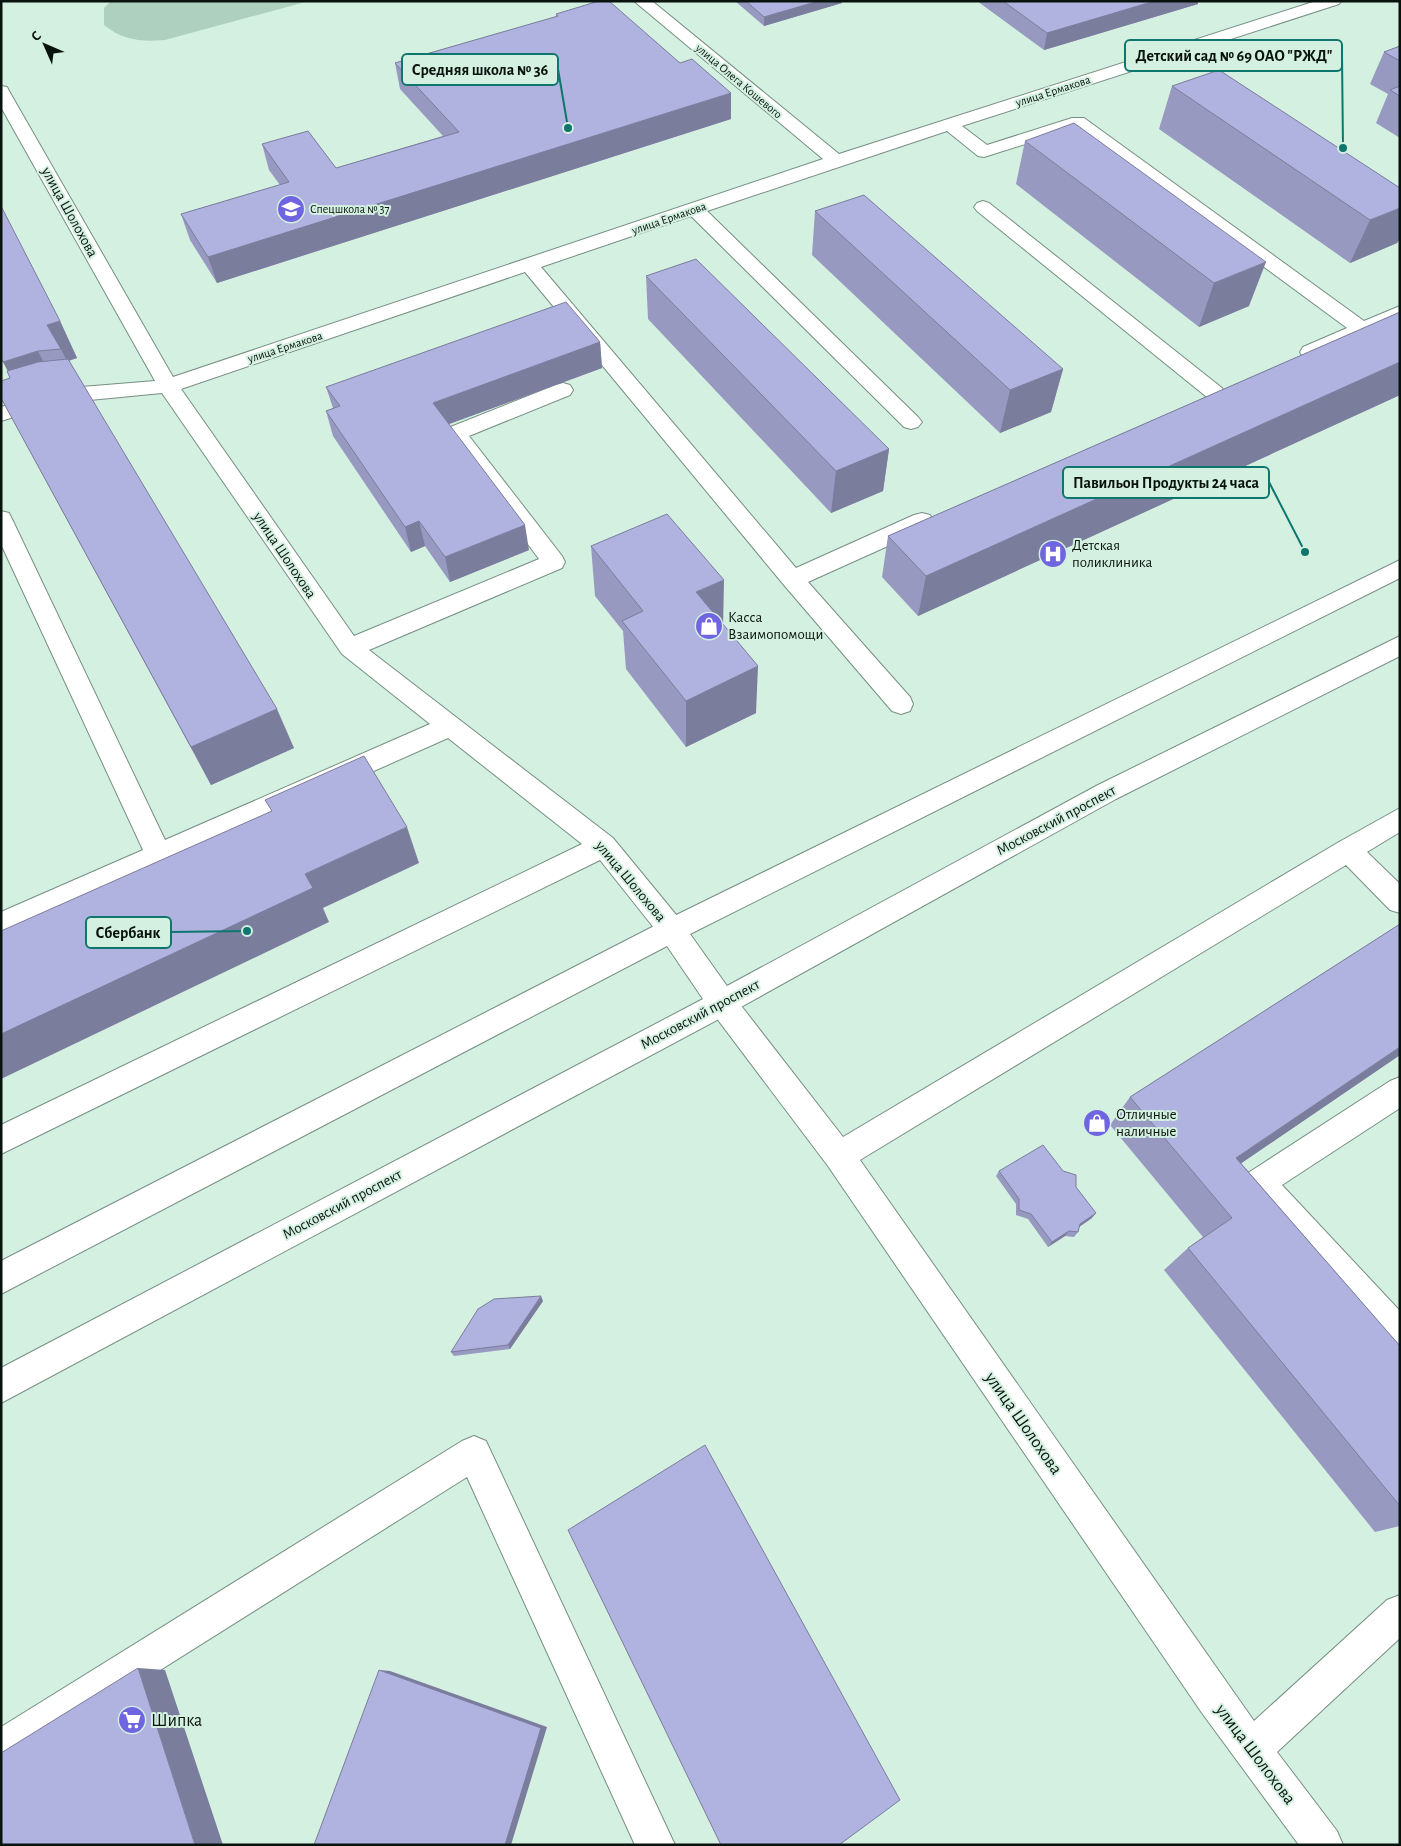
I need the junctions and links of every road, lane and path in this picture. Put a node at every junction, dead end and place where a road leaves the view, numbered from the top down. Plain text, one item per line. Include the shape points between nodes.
1 (642, 1) edge
2 (1333, 1) edge
3 (1, 91) edge
4 (949, 124) junction
5 (836, 161) junction
6 (983, 207) dead end
7 (695, 209) junction
8 (530, 266) junction
9 (1400, 312) edge
10 (1362, 329) junction
11 (1289, 361) edge
12 (168, 386) junction
13 (563, 390) dead end
14 (1216, 393) edge
15 (1, 414) edge
16 (911, 422) dead end
17 (938, 514) edge
18 (1, 519) edge
19 (1400, 568) edge
20 (792, 579) junction
21 (1400, 645) edge
22 (350, 648) junction
23 (901, 704) dead end
24 (450, 726) junction
25 (1400, 819) edge
26 (604, 846) junction
27 (1348, 850) junction
28 (159, 855) junction
29 (1400, 902) edge
30 (1, 924) edge
31 (672, 930) junction
32 (722, 1003) junction
33 (1400, 1092) edge
34 (1, 1140) edge
35 (839, 1156) junction
36 (1, 1278) edge
37 (1400, 1335) edge
38 (1, 1386) edge
39 (1400, 1613) edge
40 (1, 1749) edge
41 (1252, 1749) junction
42 (655, 1845) edge
43 (1323, 1845) edge

1 - 5 street, улица Олега Кошевого
2 - 4 street, улица Ермакова
3 - 12 street, улица Шолохова
4 - 5 street, улица Ермакова
4 - 10 street via 984,152 1078,122
5 - 7 street, улица Ермакова
6 - 14 street
7 - 8 street, улица Ермакова
7 - 16 street
8 - 12 street, улица Ермакова
8 - 20 street
9 - 10 street
10 - 11 street
12 - 15 street, улица Ермакова via 57,396
12 - 22 street, улица Шолохова
13 - 22 street via 456,433 554,562
17 - 20 street
18 - 28 street
19 - 31 street
20 - 23 street
21 - 32 street, Московский проспект via 1107,792
22 - 24 street, улица Шолохова
24 - 26 street, улица Шолохова
24 - 28 street
25 - 27 street
26 - 31 street, улица Шолохова
26 - 34 street
27 - 29 street
27 - 35 street
28 - 30 street
31 - 32 street, улица Шолохова
31 - 36 street
32 - 35 street, улица Шолохова
32 - 38 street, Московский проспект
33 - 37 street via 1258,1183
35 - 41 street, улица Шолохова
39 - 41 street
40 - 42 street via 474,1453
41 - 43 street, улица Шолохова

